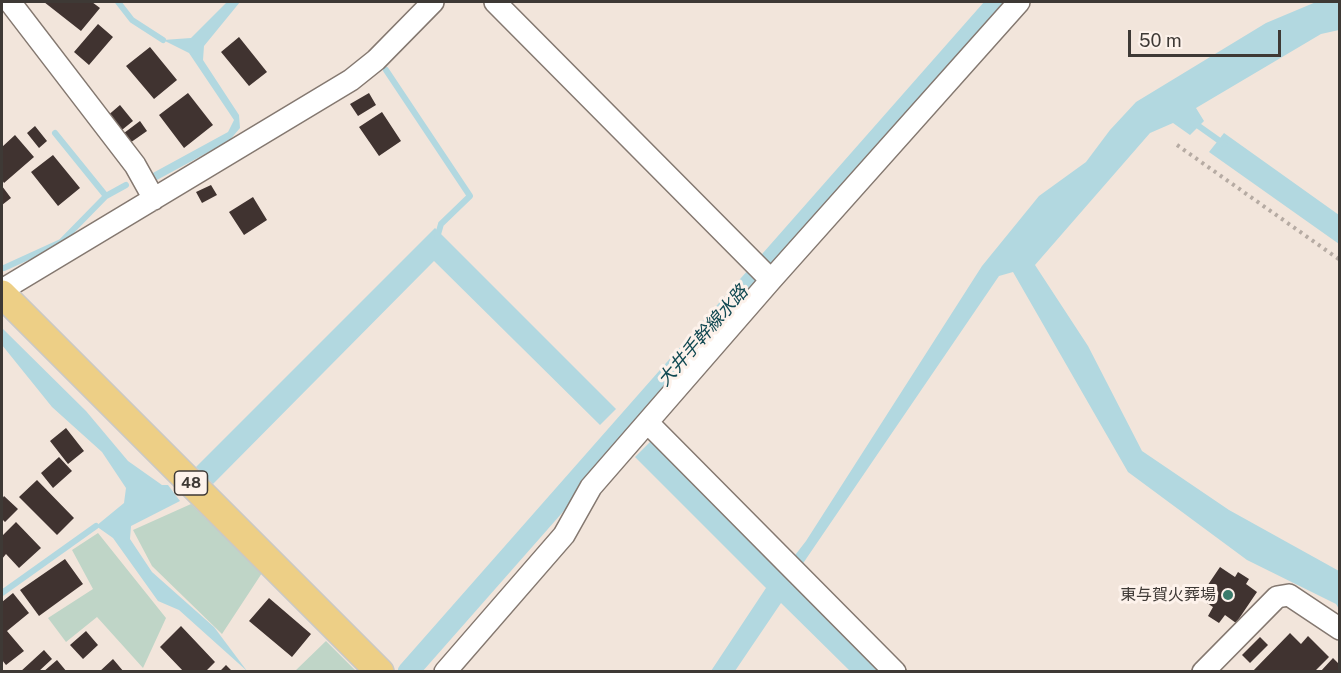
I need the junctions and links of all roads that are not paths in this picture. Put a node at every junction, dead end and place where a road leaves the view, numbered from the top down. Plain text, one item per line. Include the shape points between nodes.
1 (10, 2) edge
2 (434, 2) edge
3 (495, 2) edge
4 (1019, 2) edge
5 (154, 199) junction
6 (771, 280) junction
7 (2, 290) edge
8 (2, 294) edge
9 (648, 423) junction
10 (1340, 629) edge
11 (380, 672) edge
12 (445, 672) edge
13 (895, 672) edge
14 (1203, 672) edge

1 - 5 street via 135,165
2 - 5 street via 351,80
3 - 6 street
4 - 6 street
5 - 7 street
6 - 9 street
8 - 11 main road, 48
9 - 12 street via 591,487 564,535
9 - 13 street
10 - 14 street via 1289,595 1277,597

